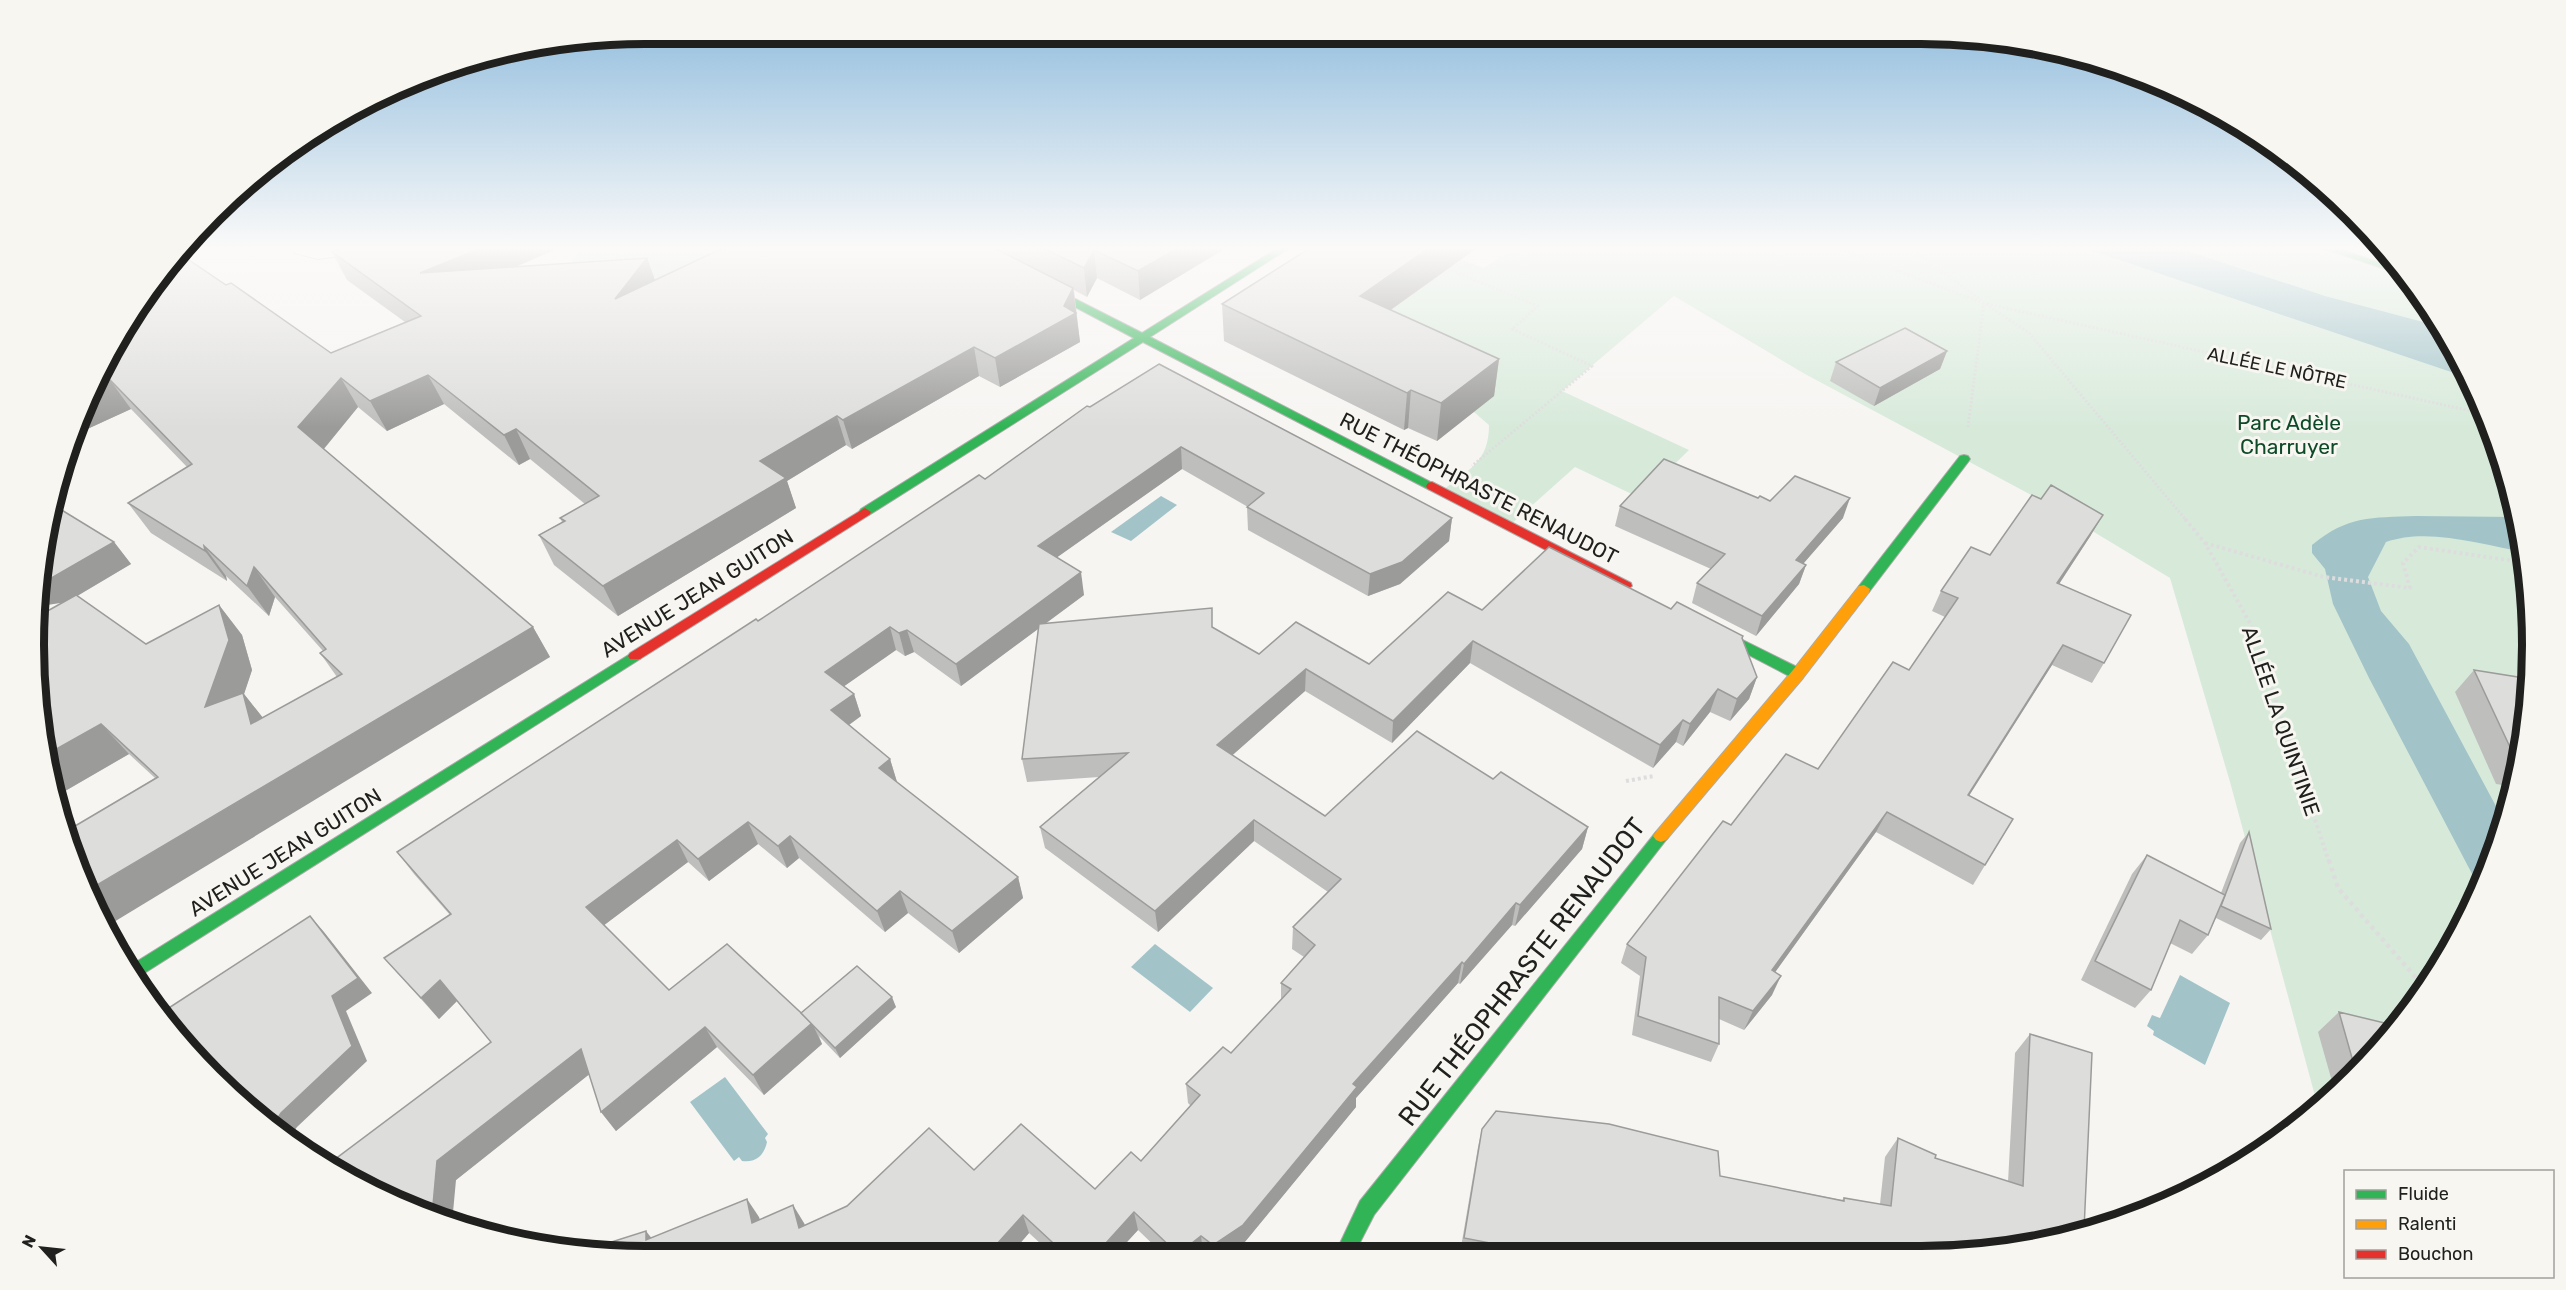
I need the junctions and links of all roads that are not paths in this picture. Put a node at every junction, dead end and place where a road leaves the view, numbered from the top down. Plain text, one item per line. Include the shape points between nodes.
1 (1084, 308) edge
2 (1188, 308) edge
3 (1141, 338) junction
4 (1964, 459) road end
5 (1644, 595) edge
6 (1695, 622) edge
7 (1798, 674) junction
8 (139, 969) edge
9 (1348, 1246) edge

1 - 3 street, RUE THÉOPHRASTE RENAUDOT
2 - 3 street, AVENUE JEAN GUITON
3 - 5 street, RUE THÉOPHRASTE RENAUDOT
3 - 8 street, AVENUE JEAN GUITON
4 - 7 street, RUE THÉOPHRASTE RENAUDOT
6 - 7 street
7 - 9 street, RUE THÉOPHRASTE RENAUDOT via 1684,806 1367,1208

